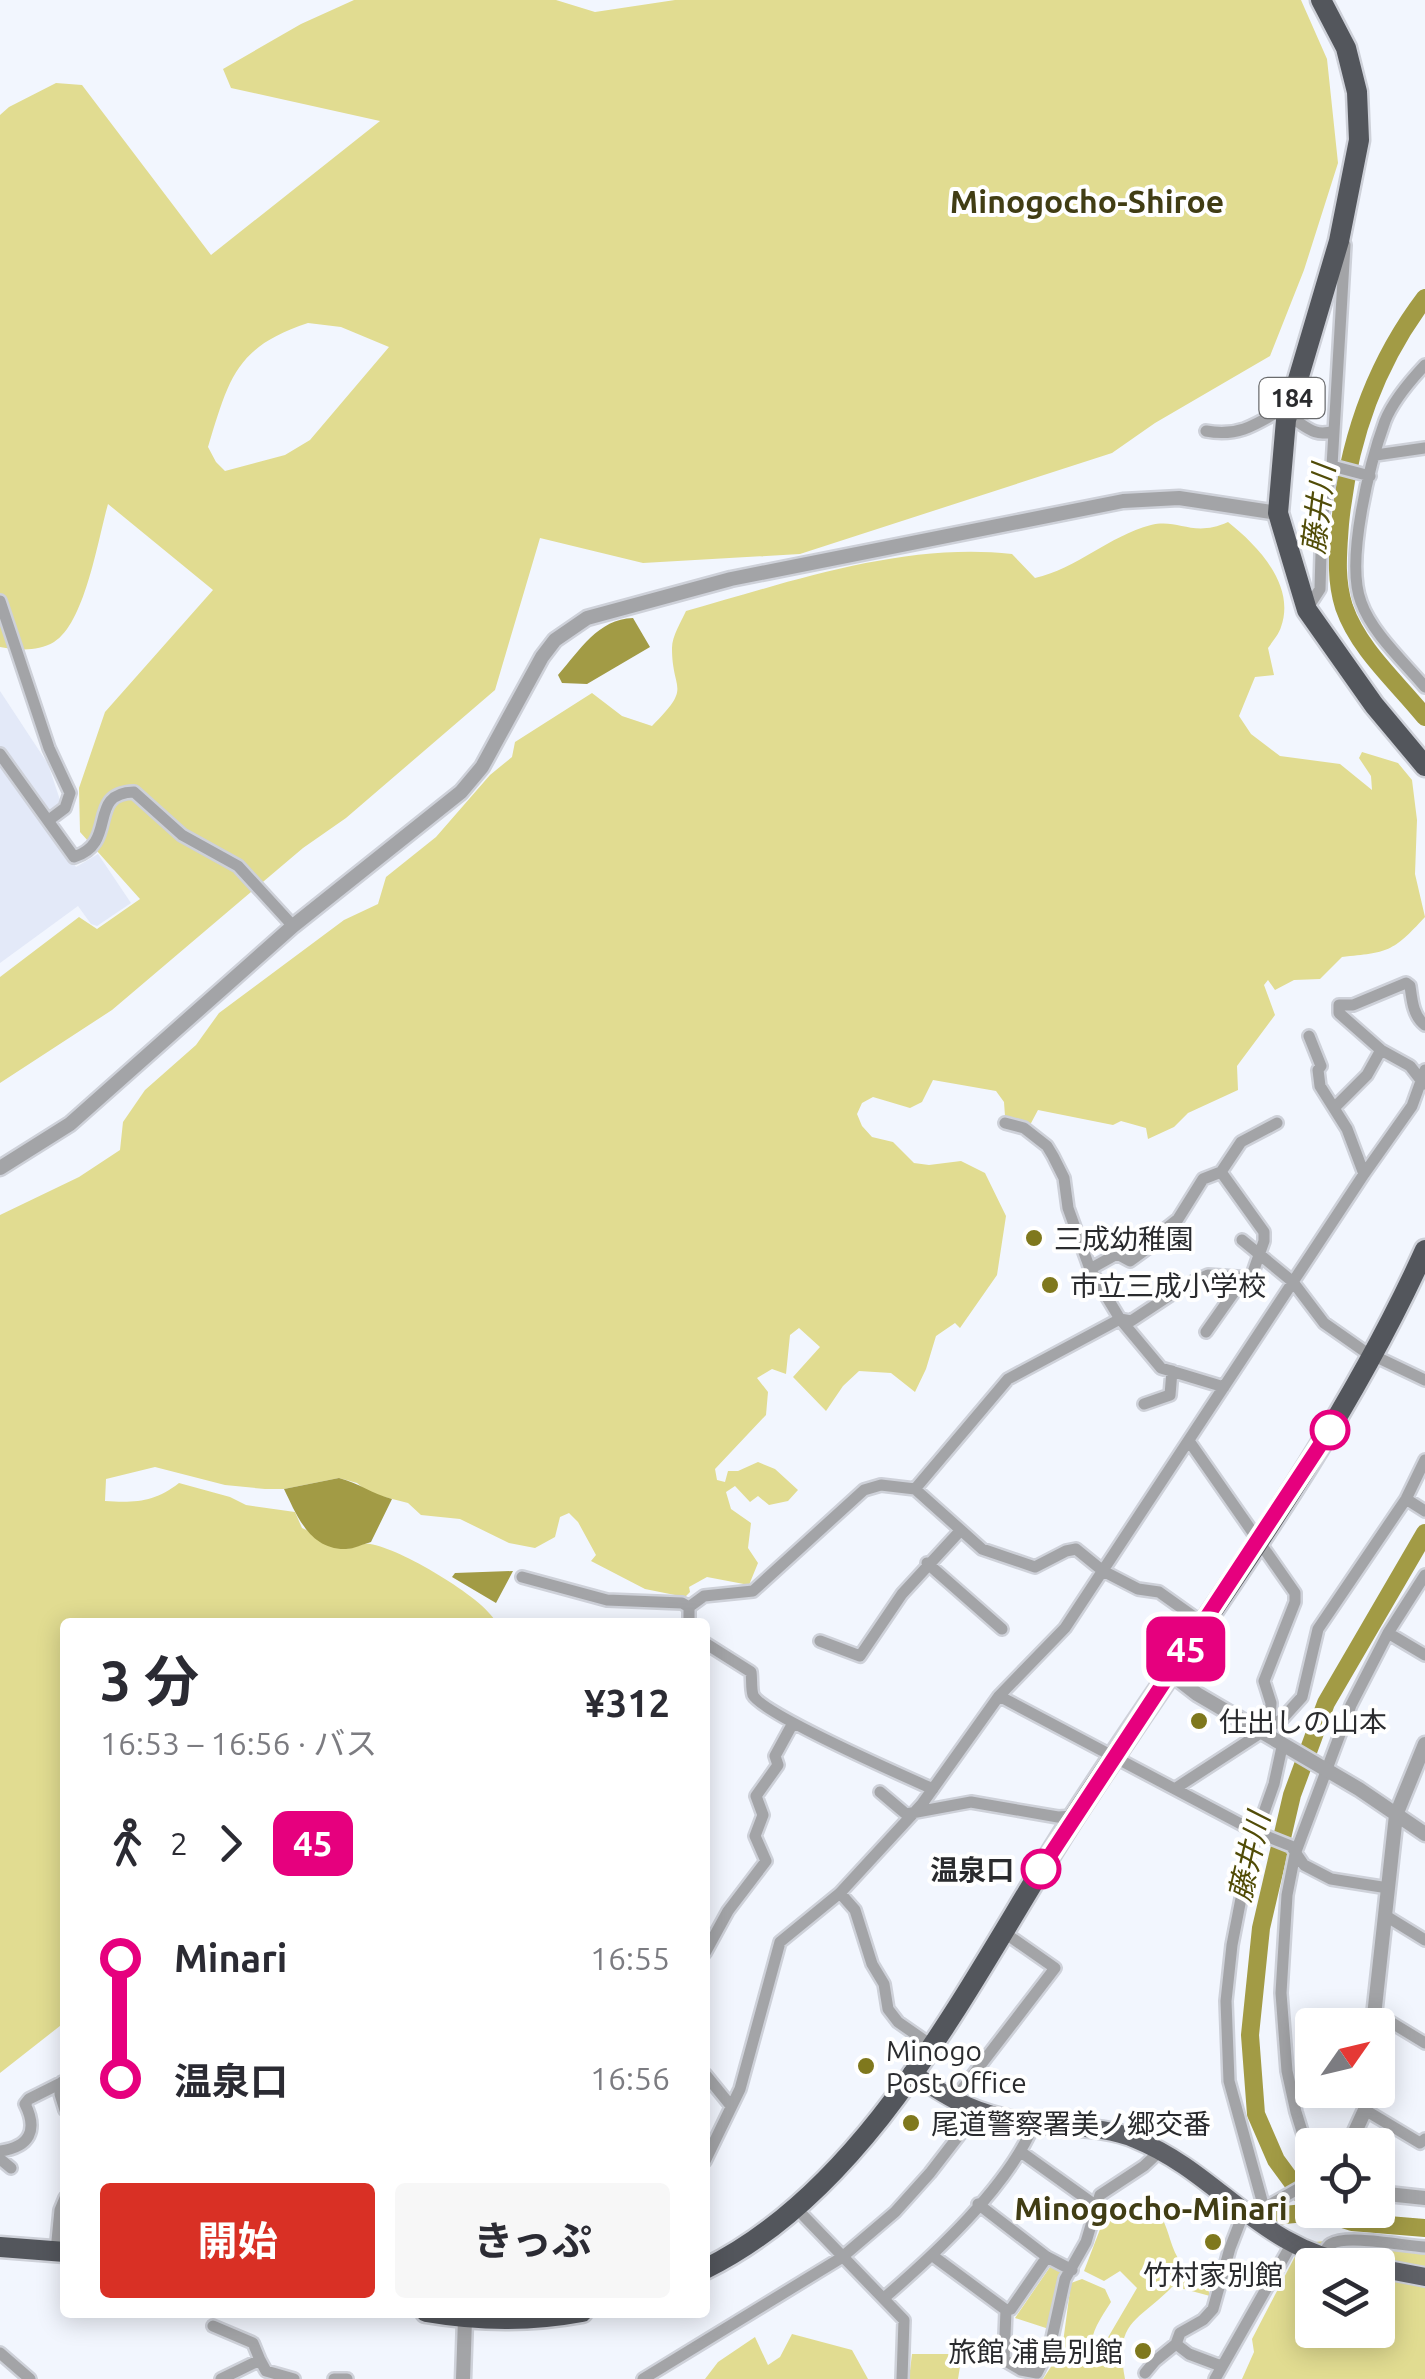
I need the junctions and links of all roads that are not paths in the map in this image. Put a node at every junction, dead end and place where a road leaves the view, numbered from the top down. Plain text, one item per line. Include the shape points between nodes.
1 (1321, 0) edge
2 (1339, 241) junction
3 (1425, 365) edge
4 (1293, 417) junction
5 (1334, 430) junction
6 (1206, 432) dead end
7 (1425, 448) edge
8 (1376, 454) junction
9 (1332, 466) junction
10 (1370, 476) junction
11 (1278, 513) junction
12 (0, 601) edge
13 (1307, 610) junction
14 (1425, 688) edge
15 (0, 754) edge
16 (1425, 766) edge
17 (49, 820) junction
18 (294, 926) junction
19 (1425, 1025) edge
20 (1308, 1036) dead end
21 (1381, 1050) junction
22 (1424, 1079) edge
23 (1335, 1107) junction
24 (1277, 1122) dead end
25 (1005, 1123) dead end
26 (0, 1168) edge
27 (1221, 1172) junction
28 (1364, 1174) junction
29 (1242, 1240) dead end
30 (1425, 1250) edge
31 (1260, 1255) junction
32 (1090, 1269) junction
33 (1244, 1278) junction
34 (1293, 1282) junction
35 (1120, 1320) junction
36 (1206, 1332) dead end
37 (1373, 1355) junction
38 (1172, 1371) junction
39 (1425, 1380) edge
40 (1224, 1387) junction
41 (1144, 1404) dead end
42 (1189, 1441) junction
43 (1425, 1460) edge
44 (915, 1489) junction
45 (1416, 1505) edge
46 (960, 1531) junction
47 (1260, 1540) junction
48 (927, 1562) junction
49 (1103, 1572) junction
50 (1425, 1575) edge
51 (522, 1577) dead end
52 (689, 1606) junction
53 (689, 1618) edge
54 (1204, 1624) junction
55 (1002, 1629) dead end
56 (1388, 1633) junction
57 (820, 1641) dead end
58 (710, 1646) edge
59 (1425, 1656) edge
60 (1170, 1673) junction
61 (999, 1696) junction
62 (793, 1723) junction
63 (1265, 1729) junction
64 (1424, 1748) edge
65 (1286, 1749) junction
66 (1115, 1756) junction
67 (1325, 1772) junction
68 (1176, 1788) junction
69 (933, 1789) junction
70 (880, 1792) dead end
71 (910, 1813) junction
72 (1074, 1816) junction
73 (1396, 1816) junction
74 (1259, 1832) junction
75 (1425, 1834) edge
76 (1293, 1850) junction
77 (1388, 1888) junction
78 (840, 1893) junction
79 (1386, 1916) junction
80 (1002, 1931) junction
81 (1425, 1940) edge
82 (710, 1944) edge
83 (1375, 2008) edge
84 (1395, 2028) edge
85 (1425, 2043) edge
86 (931, 2045) junction
87 (912, 2074) junction
88 (710, 2080) edge
89 (60, 2084) edge
90 (953, 2101) junction
91 (730, 2106) junction
92 (1365, 2110) joint
93 (977, 2112) junction
94 (1034, 2124) junction
95 (1301, 2128) edge
96 (1357, 2128) edge
97 (1425, 2139) edge
98 (0, 2151) edge
99 (710, 2151) edge
100 (1021, 2152) junction
101 (1159, 2152) junction
102 (0, 2160) edge
103 (11, 2168) dead end
104 (1295, 2192) edge
105 (1395, 2195) edge
106 (1425, 2198) edge
107 (978, 2204) junction
108 (1095, 2206) junction
109 (796, 2208) junction
110 (1259, 2212) junction
111 (1291, 2245) junction
112 (0, 2247) edge
113 (1425, 2247) edge
114 (1298, 2248) edge
115 (1327, 2248) edge
116 (60, 2251) edge
117 (934, 2256) junction
118 (1047, 2257) junction
119 (841, 2258) junction
120 (710, 2266) edge
121 (1072, 2270) junction
122 (1395, 2271) edge
123 (1425, 2277) edge
124 (884, 2298) junction
125 (1006, 2310) junction
126 (467, 2318) edge
127 (487, 2318) edge
128 (526, 2318) edge
129 (213, 2326) dead end
130 (1176, 2344) junction
131 (0, 2353) edge
132 (260, 2360) junction
133 (1221, 2366) junction
134 (1145, 2373) dead end
135 (30, 2379) edge
136 (221, 2379) edge
137 (294, 2379) edge
138 (334, 2379) edge
139 (347, 2379) edge
140 (463, 2379) edge
141 (643, 2379) edge
142 (902, 2379) edge
143 (1214, 2379) edge

1 - 2 highway, 184 via 1346,48 1356,92 1359,140
2 - 4 highway, 184
2 - 5 street via 1345,246
3 - 8 street via 1386,418
4 - 5 street via 1313,432
4 - 6 street via 1278,411 1227,436
4 - 11 highway, 184
5 - 9 street
7 - 8 street
8 - 10 street
9 - 10 street
9 - 13 street via 1320,588
10 - 14 street via 1355,565 1360,602
11 - 13 highway, 184
11 - 18 street via 1179,498 1122,501 731,579 588,618 542,657 473,780
12 - 17 street via 70,793 66,808
13 - 16 highway, 184
15 - 17 street
17 - 18 street via 74,857 87,853 102,834 108,802 134,792 182,835 238,866
18 - 26 street via 81,1114
19 - 21 street via 1406,983 1339,1005 1338,1013
20 - 23 street via 1321,1066 1320,1086
21 - 22 street
21 - 23 street
22 - 28 street
23 - 28 street
24 - 27 street via 1241,1142
25 - 32 street via 1024,1128 1054,1156
27 - 31 street via 1260,1223
27 - 32 street via 1202,1179 1178,1220 1152,1246 1130,1262 1117,1254
28 - 34 street
29 - 31 street
30 - 37 highway
31 - 33 street via 1251,1278
31 - 34 street
32 - 35 street
33 - 35 street via 1208,1275 1131,1321
33 - 36 street
34 - 37 street via 1324,1323
34 - 40 street
35 - 38 street via 1160,1368
35 - 44 street via 1008,1379
37 - 39 street
37 - 47 highway
38 - 40 street
38 - 41 street via 1170,1394
40 - 42 street
42 - 47 street
42 - 49 street
43 - 45 street
44 - 46 street
44 - 52 street via 864,1490 753,1591 704,1596
45 - 63 street via 1318,1629 1302,1697
46 - 48 street
46 - 49 street via 982,1550 1026,1566 1076,1549
47 - 54 highway
47 - 63 street via 1296,1602 1264,1680 1271,1703
48 - 55 street
48 - 57 street via 860,1656
49 - 54 street via 1159,1592
49 - 61 street via 1065,1628
50 - 56 street
51 - 52 street via 607,1600
52 - 53 street
54 - 60 highway
56 - 59 street
56 - 67 street
58 - 62 street via 745,1666 757,1700
60 - 63 street
60 - 66 highway
61 - 66 street
61 - 69 street
62 - 69 street
62 - 82 street via 774,1756 778,1765 756,1796 763,1815 755,1836 766,1861
63 - 65 street
63 - 68 street
64 - 73 street
65 - 67 street
65 - 74 street
66 - 68 street
66 - 72 highway
67 - 73 street
67 - 76 street
68 - 74 street
69 - 71 street
70 - 71 street
71 - 72 street via 971,1802
71 - 78 street
72 - 80 highway
73 - 75 street
73 - 77 street
74 - 76 street
74 - 110 street via 1232,1945 1225,2039
76 - 77 street via 1304,1865 1331,1879
76 - 95 street via 1281,1992 1287,2071
77 - 79 street
78 - 86 street via 855,1910 888,2010
78 - 91 street via 780,1942
79 - 81 street
79 - 83 street
80 - 86 highway
80 - 90 street via 1055,1968
84 - 85 street
86 - 87 highway
87 - 90 main road
87 - 109 highway via 836,2170
88 - 91 street
89 - 98 street via 24,2104 32,2126 26,2141
90 - 93 main road
91 - 99 street
92 - 96 street
92 - 97 street via 1420,2143
93 - 94 main road
93 - 119 street via 895,2212
94 - 100 street
94 - 101 main road via 1107,2131
100 - 107 street
100 - 108 street
101 - 108 street via 1100,2194
101 - 110 main road
102 - 103 street
104 - 110 street
105 - 106 street
107 - 117 street
107 - 118 street
108 - 121 street
109 - 119 street
109 - 120 highway
110 - 111 main road
110 - 130 street via 1213,2309 1175,2338
111 - 114 main road
111 - 133 street
112 - 116 highway
113 - 115 street via 1353,2240
117 - 124 street
117 - 125 street
118 - 121 street
118 - 125 street
119 - 124 street
119 - 141 street
121 - 125 street via 1037,2372 1004,2360
122 - 123 main road
124 - 142 street via 904,2320
126 - 140 street
127 - 128 highway
129 - 132 street via 254,2343
130 - 133 street
130 - 134 street
131 - 135 street
132 - 136 street
132 - 137 street via 266,2370
133 - 143 street
138 - 139 street

